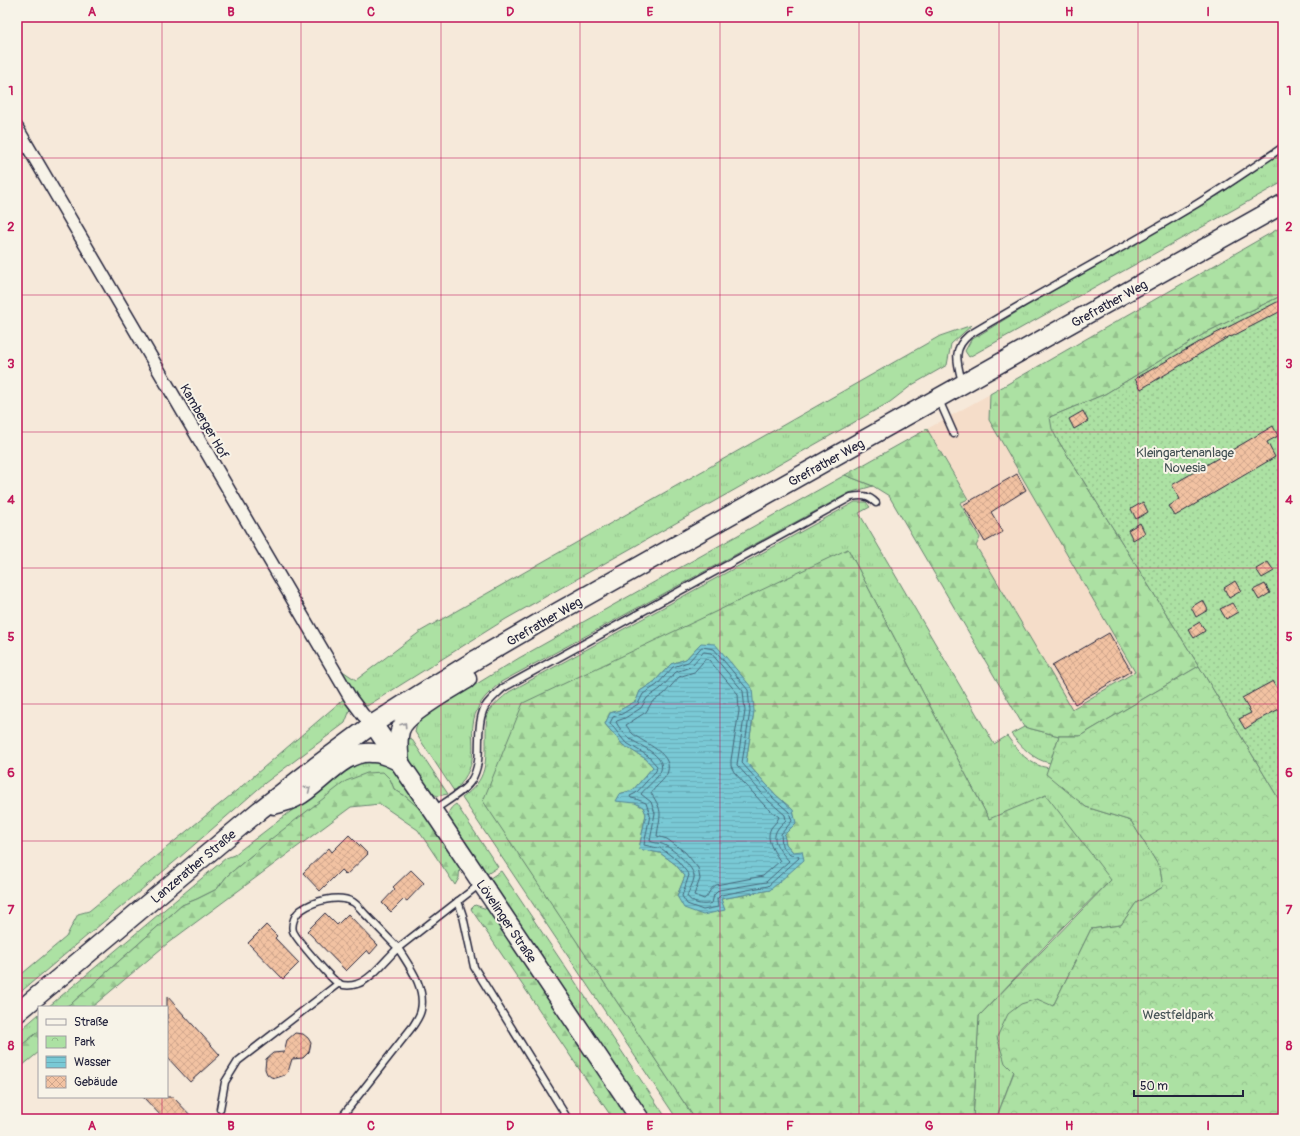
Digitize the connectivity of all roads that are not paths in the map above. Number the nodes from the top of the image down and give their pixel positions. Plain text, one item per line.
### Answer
1 (17, 128) edge
2 (1283, 147) edge
3 (1283, 204) edge
4 (963, 385) junction
5 (938, 399) junction
6 (954, 434) dead end
7 (876, 503) dead end
8 (549, 618) junction
9 (373, 724) junction
10 (400, 762) junction
11 (260, 810) junction
12 (433, 811) junction
13 (482, 883) junction
14 (458, 901) junction
15 (398, 948) junction
16 (339, 984) junction
17 (17, 1013) edge
18 (220, 1109) dead end
19 (340, 1119) edge
20 (568, 1119) edge
21 (640, 1119) edge

1 - 9 street, Kamberger Hof
2 - 4 lane
3 - 4 main road, Grefrather Weg
4 - 5 main road, Grefrather Weg
5 - 6 lane
5 - 8 main road, Grefrather Weg
7 - 12 lane
8 - 9 main road, Grefrather Weg
10 -> 8 main road
9 - 10 main road, Lövelinger Straße
9 - 11 main road, Lanzerather Straße
11 -> 10 main road
10 - 12 main road, Lövelinger Straße
11 - 17 main road, Lanzerather Straße
12 - 13 main road, Lövelinger Straße
13 - 14 lane
13 - 21 main road, Lövelinger Straße
14 - 15 lane
14 - 20 lane
15 - 16 lane
15 - 16 lane
15 - 19 lane
16 - 18 lane

